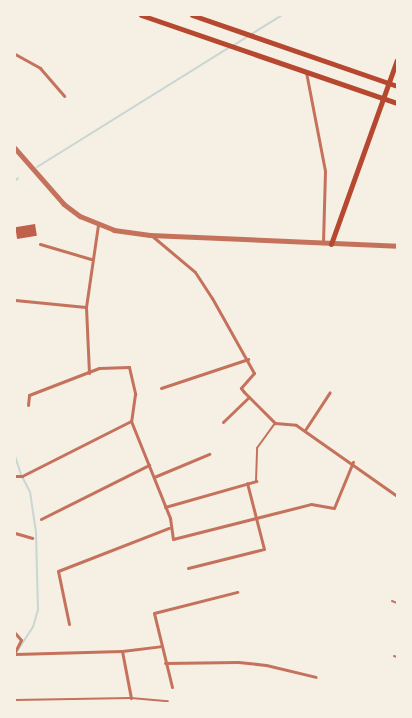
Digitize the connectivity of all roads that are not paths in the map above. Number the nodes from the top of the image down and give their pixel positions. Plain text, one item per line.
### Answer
1 (141, 15) edge
2 (192, 15) edge
3 (15, 54) edge
4 (397, 60) edge
5 (306, 72) junction
6 (389, 82) junction
7 (397, 86) edge
8 (64, 96) dead end
9 (383, 99) junction
10 (397, 104) edge
11 (15, 148) edge
12 (98, 225) junction
13 (150, 235) junction
14 (323, 243) junction
15 (40, 244) dead end
16 (331, 244) junction
17 (397, 246) edge
18 (91, 258) junction
19 (15, 300) edge
20 (86, 307) junction
21 (248, 359) junction
22 (89, 372) junction
23 (161, 388) dead end
24 (330, 392) dead end
25 (249, 397) junction
26 (28, 404) dead end
27 (131, 422) junction
28 (222, 422) dead end
29 (275, 423) junction
30 (305, 430) junction
31 (209, 454) dead end
32 (353, 462) junction
33 (150, 465) junction
34 (15, 476) edge
35 (154, 477) junction
36 (256, 481) joint
37 (247, 483) junction
38 (397, 496) edge
39 (165, 508) junction
40 (258, 518) junction
41 (41, 520) dead end
42 (169, 528) junction
43 (15, 533) edge
44 (32, 538) dead end
45 (188, 568) dead end
46 (236, 592) dead end
47 (392, 600) dead end
48 (397, 603) edge
49 (69, 624) dead end
50 (15, 633) edge
51 (160, 646) junction
52 (122, 651) junction
53 (15, 653) edge
54 (394, 656) dead end
55 (397, 658) edge
56 (165, 663) junction
57 (316, 676) dead end
58 (172, 686) dead end
59 (132, 698) junction
60 (15, 700) edge
61 (168, 701) dead end

1 - 5 main road
2 - 6 main road
3 - 8 street
4 - 6 main road
5 - 9 main road
5 - 14 street
6 - 7 main road
6 - 9 main road
9 - 10 main road
9 - 16 main road
11 - 12 street
12 - 13 street
12 - 18 street
13 - 14 street
13 - 21 street
14 - 16 street
15 - 18 street
16 - 17 street
18 - 20 street
19 - 20 street
20 - 22 street
21 - 23 street
21 - 25 street
22 - 26 street
22 - 27 street
24 - 30 street
25 - 28 street
25 - 29 street
27 - 33 street
27 - 34 street
29 - 30 street
29 - 36 lane
30 - 32 street
31 - 35 street
32 - 38 street
32 - 40 street
33 - 35 street
33 - 41 street
35 - 39 street
36 - 37 street
37 - 39 street
37 - 40 street
39 - 42 street
40 - 42 street
40 - 45 street
42 - 49 street
43 - 44 street
46 - 51 street
47 - 48 lane
50 - 53 street
51 - 52 street
51 - 56 street
52 - 53 street
52 - 59 street
54 - 55 lane
56 - 57 street
56 - 58 street
59 - 60 lane
59 - 61 lane

